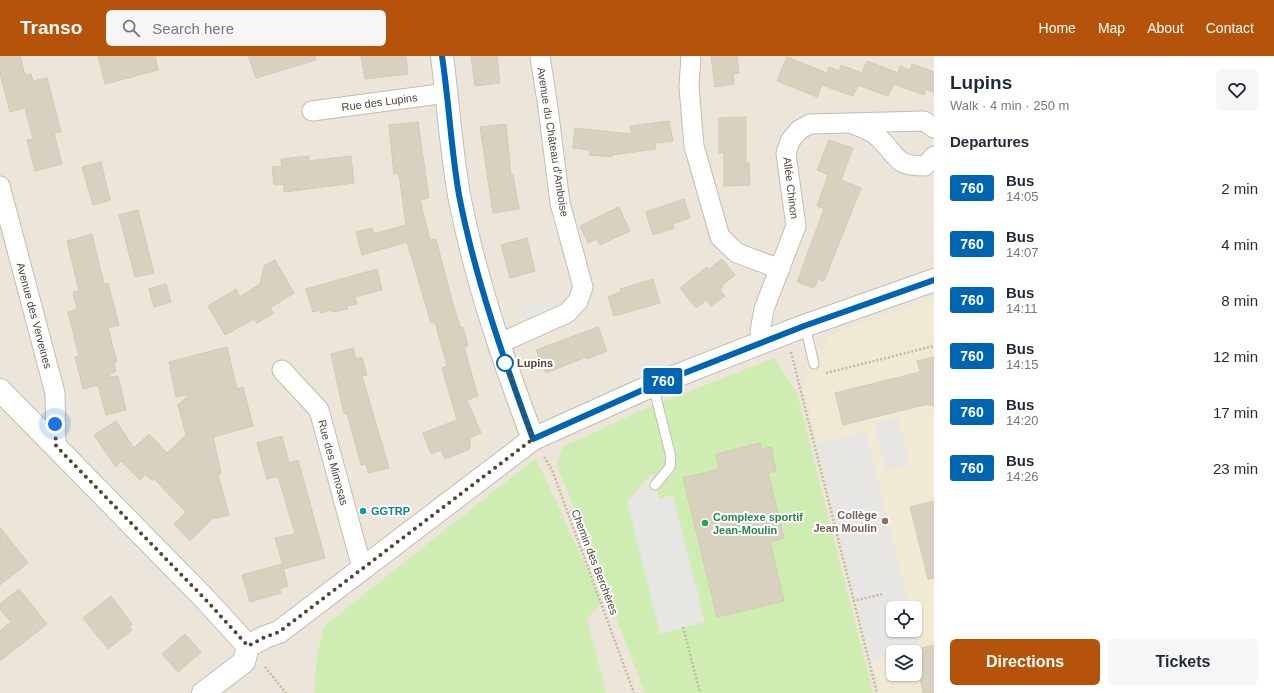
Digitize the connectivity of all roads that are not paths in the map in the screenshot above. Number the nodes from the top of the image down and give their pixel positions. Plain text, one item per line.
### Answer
1 (442, 56) edge
2 (540, 56) edge
3 (690, 56) edge
4 (447, 93) junction
5 (312, 111) dead end
6 (850, 123) junction
7 (934, 128) edge
8 (934, 156) edge
9 (0, 186) edge
10 (780, 269) junction
11 (934, 280) edge
12 (804, 326) junction
13 (762, 343) junction
14 (498, 344) junction
15 (814, 364) dead end
16 (282, 370) dead end
17 (654, 385) junction
18 (0, 390) edge
19 (533, 439) junction
20 (56, 446) junction
21 (655, 484) dead end
22 (362, 568) junction
23 (248, 646) junction
24 (203, 693) edge

1 - 4 street
2 - 14 street, Avenue du Château d'Amboise
3 - 10 street
4 - 5 street, Rue des Lupins
4 - 14 street
6 - 7 street, Allée Chinon
6 - 8 street, Allée Chinon
6 - 10 street, Allée Chinon
9 - 20 street, Avenue des Verveines
10 - 13 street, Allée Chinon
11 - 12 street
12 - 13 street
12 - 15 lane
13 - 17 street
14 - 19 street
16 - 22 street, Rue des Mimosas
17 - 19 street
17 - 21 lane
18 - 20 street
19 - 22 street
20 - 23 street
22 - 23 street
23 - 24 street

